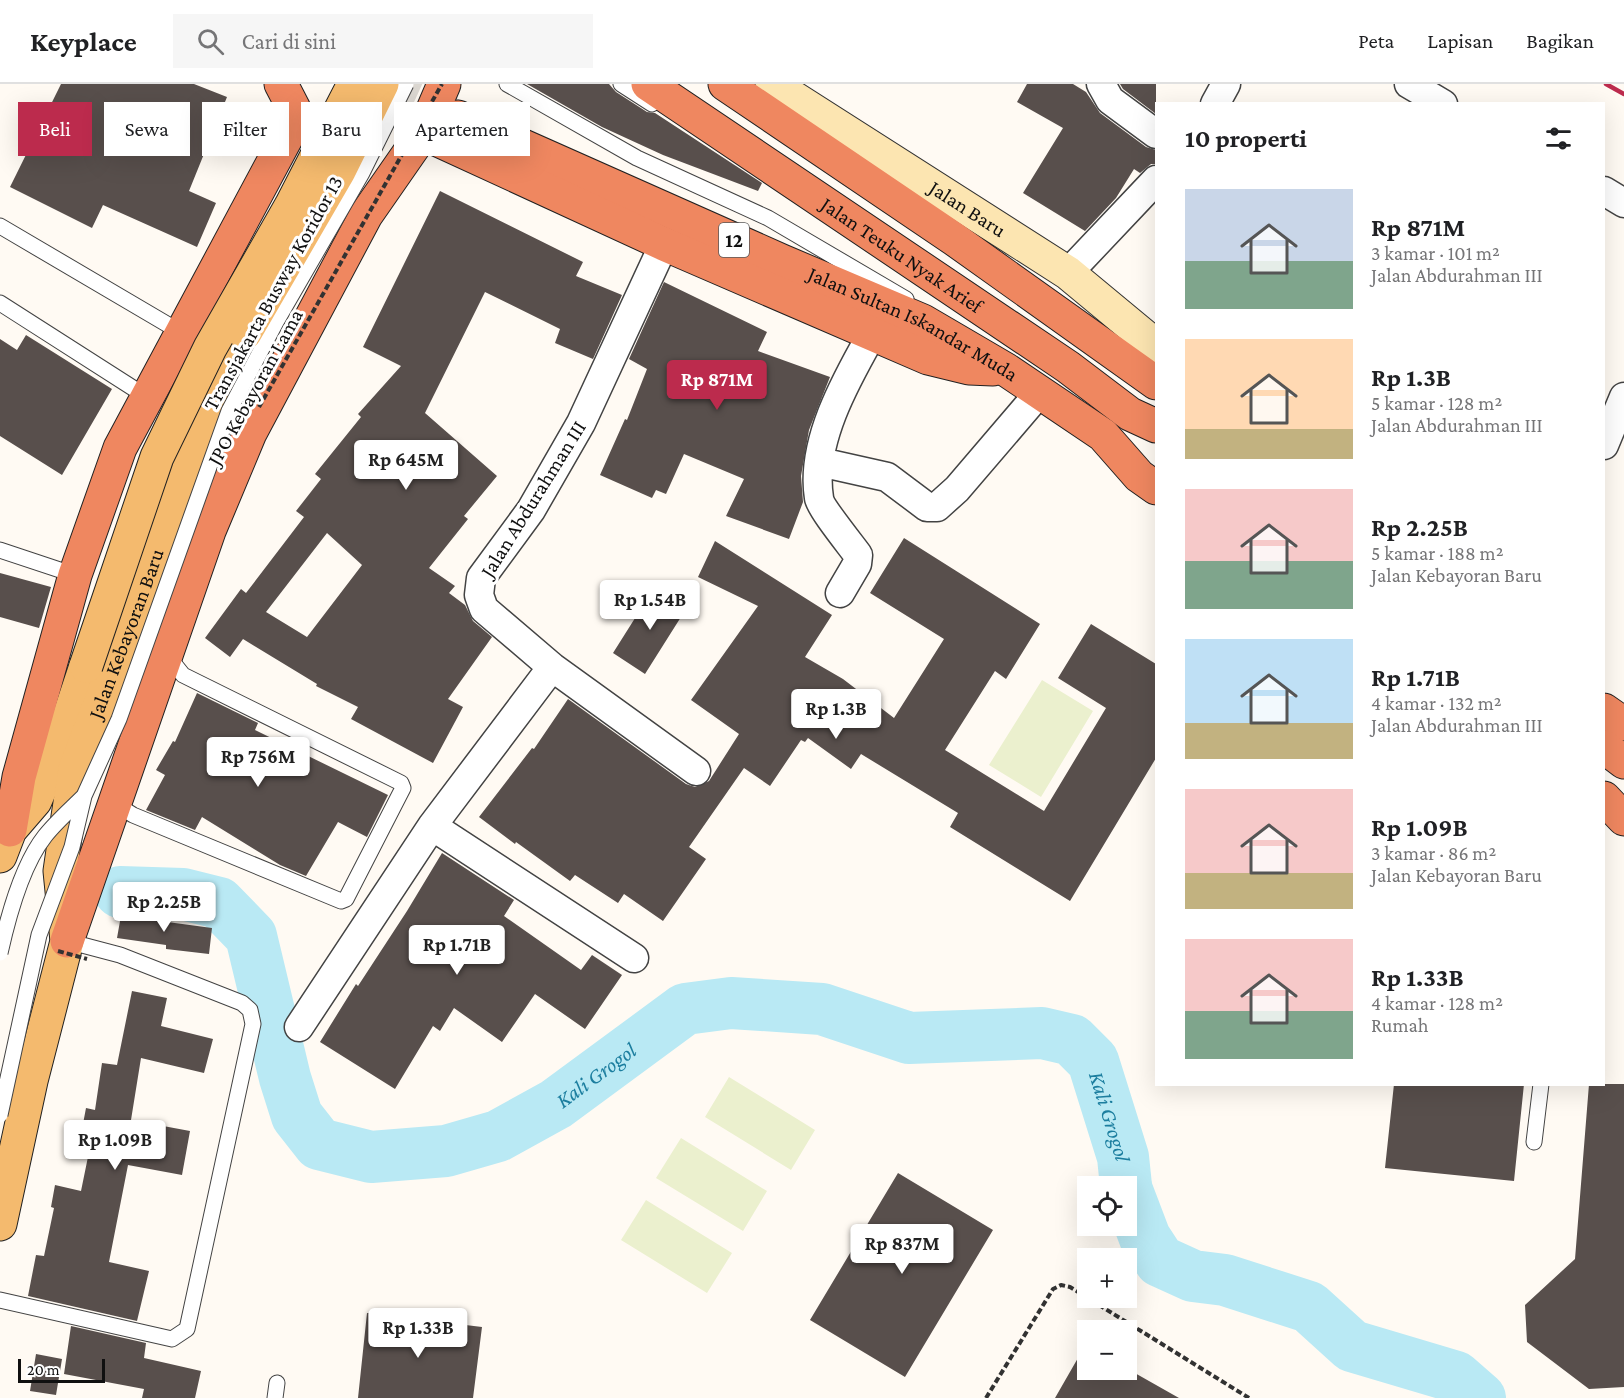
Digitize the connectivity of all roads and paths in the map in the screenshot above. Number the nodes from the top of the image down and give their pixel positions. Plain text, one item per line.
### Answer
1 (281, 84) edge
2 (354, 84) edge
3 (382, 84) edge
4 (406, 84) edge
5 (443, 84) edge
6 (507, 84) edge
7 (621, 84) edge
8 (648, 84) edge
9 (725, 84) edge
10 (772, 84) edge
11 (1101, 84) edge
12 (1226, 84) edge
13 (1409, 84) edge
14 (436, 102) edge
15 (1216, 102) edge
16 (1440, 102) edge
17 (1155, 133) edge
18 (530, 148) edge
19 (407, 156) edge
20 (473, 156) edge
21 (273, 163) junction
22 (1155, 181) edge
23 (1605, 192) edge
24 (1624, 203) edge
25 (366, 215) junction
26 (0, 226) edge
27 (664, 244) junction
28 (1068, 273) junction
29 (0, 303) edge
30 (182, 333) junction
31 (872, 334) junction
32 (1155, 345) edge
33 (1005, 369) junction
34 (1155, 382) edge
35 (1040, 392) junction
36 (147, 397) junction
37 (1624, 397) edge
38 (258, 408) dead end
39 (1143, 420) edge
40 (1155, 434) edge
41 (1102, 435) junction
42 (1605, 443) edge
43 (820, 462) junction
44 (1155, 463) edge
45 (1155, 487) edge
46 (0, 550) edge
47 (75, 575) junction
48 (840, 593) dead end
49 (167, 655) junction
50 (552, 667) junction
51 (97, 676) junction
52 (1605, 711) edge
53 (1624, 724) edge
54 (1605, 748) edge
55 (1624, 762) edge
56 (696, 771) dead end
57 (1605, 799) edge
58 (99, 800) junction
59 (1624, 819) edge
60 (432, 826) junction
61 (3, 846) edge
62 (67, 941) junction
63 (0, 953) edge
64 (634, 958) dead end
65 (299, 1027) dead end
66 (1541, 1086) edge
67 (0, 1115) edge
68 (1534, 1142) dead end
69 (0, 1224) edge
70 (0, 1300) edge
71 (986, 1398) edge
72 (1249, 1398) edge

1 - 21 highway
2 - 51 main road, Jalan Kebayoran Baru, bridge
3 - 51 main road, Jalan Kebayoran Baru, bridge
4 - 58 lane, Transjakarta Busway Koridor 13, bridge
5 - 14 highway
5 - 38 path, JPO Kebayoran Lama, bridge
6 - 33 lane, Jalan Sultan Iskandar Muda
7 - 39 lane
8 - 39 highway, Jalan Teuku Nyak Arief
9 - 34 highway
10 - 28 main road, Jalan Baru
11 - 17 street
12 - 15 street
13 - 16 street
18 - 33 highway, Jalan Sultan Iskandar Muda / 12
19 - 25 highway
20 - 27 highway
21 - 25 highway
21 - 30 highway
22 - 28 street
23 - 24 street
25 - 49 highway
26 - 30 lane
27 - 31 highway
27 - 50 street, Jalan Abdurahman III
28 - 32 main road, Jalan Baru
29 - 36 lane
30 - 36 highway
31 - 33 highway
31 - 43 street
33 - 35 highway, 12
35 - 41 highway, 12
35 - 43 street
36 - 47 highway
37 - 42 street
39 - 40 highway
41 - 44 highway, 12
41 - 45 highway, 12
43 - 48 street
46 - 47 lane
47 - 61 highway
49 - 58 highway
49 - 58 lane
50 - 56 street, Jalan Abdurahman III
50 - 60 street
51 - 61 main road, Jalan Kebayoran Baru
51 - 62 main road, Jalan Kebayoran Baru
52 - 53 highway
54 - 55 highway
57 - 59 highway
58 - 62 highway
58 - 63 lane, Transjakarta Busway Koridor 13, bridge
58 - 67 lane, Transjakarta Busway Koridor 13, bridge
60 - 64 street
60 - 65 street
62 - 69 main road, Jalan Kebayoran Baru
62 - 70 lane
66 - 68 lane
71 - 72 path

